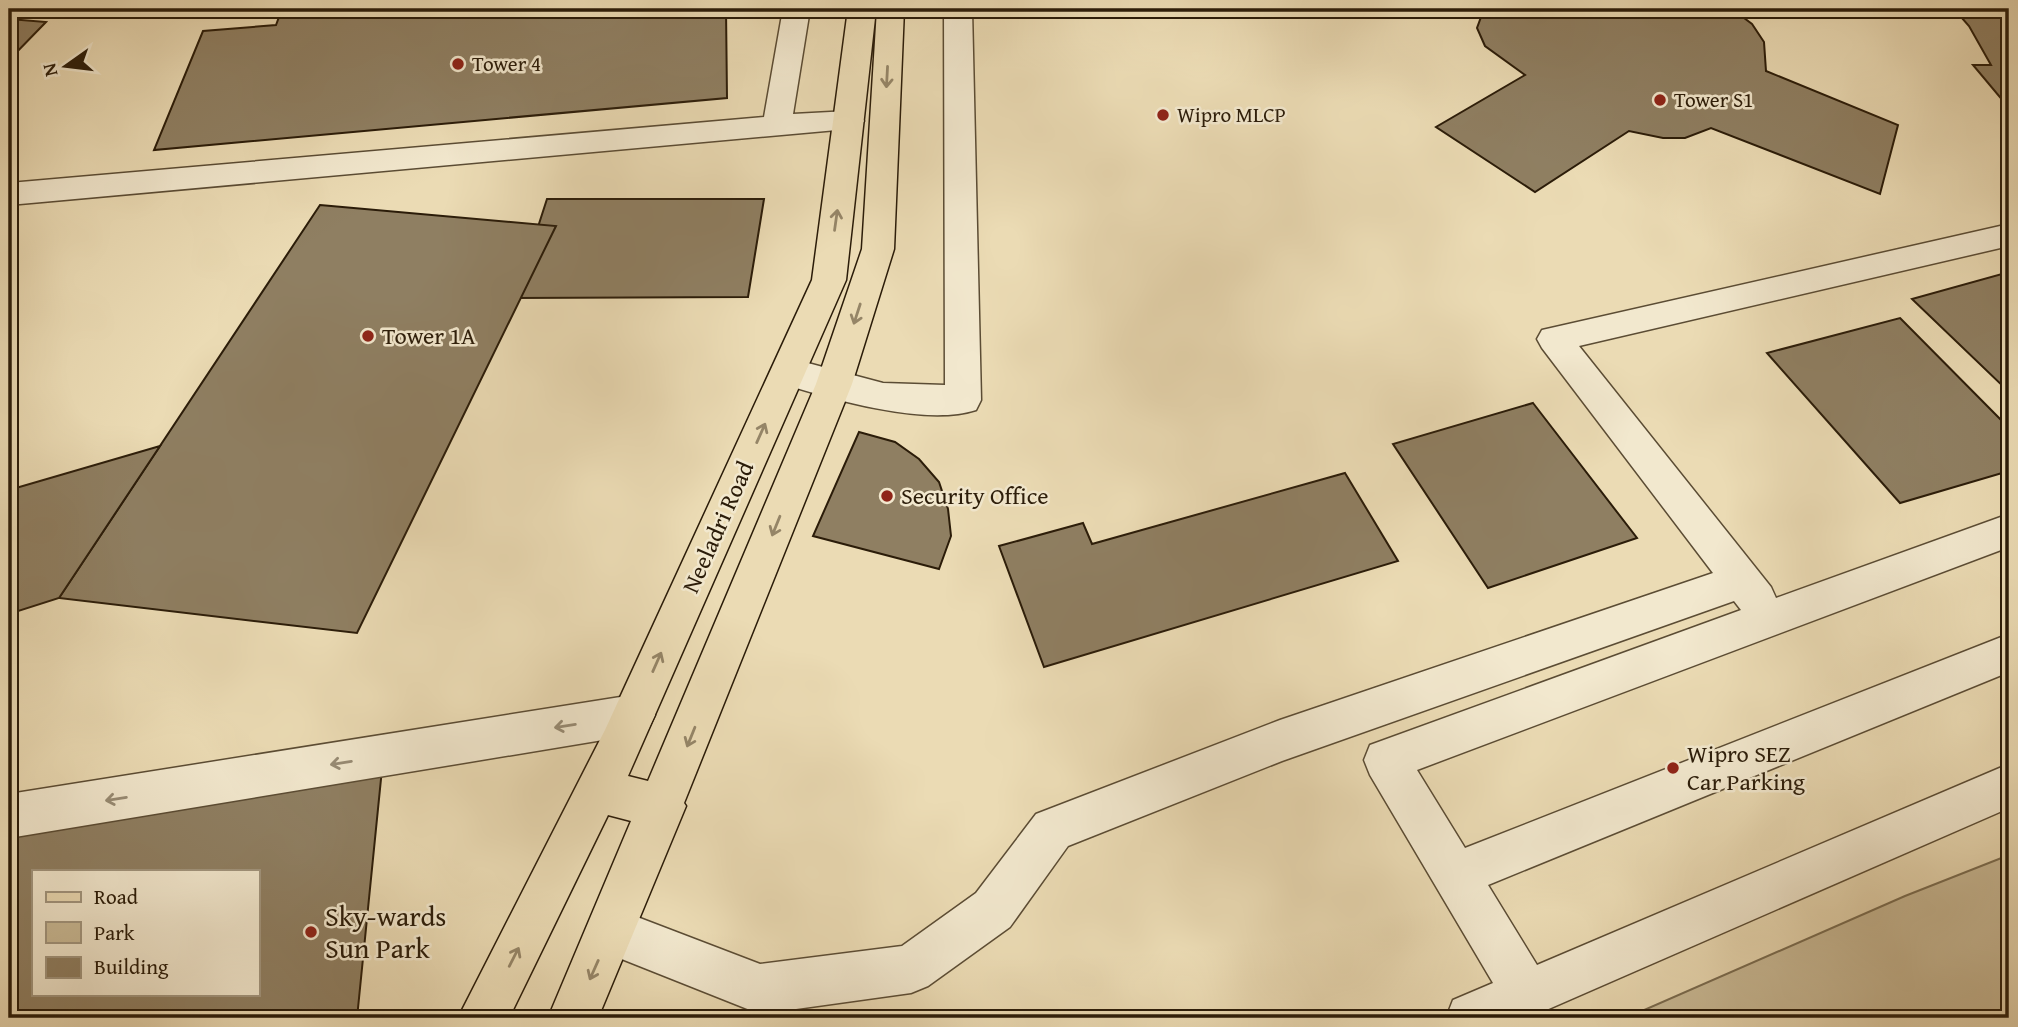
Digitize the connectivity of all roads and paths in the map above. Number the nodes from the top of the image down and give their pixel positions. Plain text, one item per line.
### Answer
1 (796, 9) edge
2 (862, 9) edge
3 (891, 9) edge
4 (958, 9) edge
5 (849, 121) junction
6 (777, 125) junction
7 (9, 194) edge
8 (2009, 235) edge
9 (789, 372) junction
10 (834, 384) junction
11 (2009, 530) edge
12 (1742, 581) junction
13 (1772, 618) junction
14 (2009, 653) edge
15 (632, 715) junction
16 (2009, 786) edge
17 (598, 791) junction
18 (663, 806) junction
19 (9, 816) edge
20 (1455, 875) junction
21 (611, 931) junction
22 (1527, 994) junction
23 (483, 1018) edge
24 (573, 1018) edge
25 (1471, 1018) edge

1 - 6 street
2 - 5 main road, Neeladri Road
3 -> 10 main road
4 - 10 street
5 - 6 street
9 -> 5 main road, Neeladri Road
6 - 7 street
8 - 12 street
9 - 10 street
15 -> 9 main road, Neeladri Road
10 -> 18 main road
11 - 13 street
12 - 13 street
12 - 21 street
13 - 20 street
14 - 20 street
15 - 17 main road, Neeladri Road
15 -> 19 street
16 - 22 street
17 - 18 main road
23 -> 17 main road, Neeladri Road
18 - 21 main road
20 - 22 street
21 -> 24 main road
22 - 25 street

